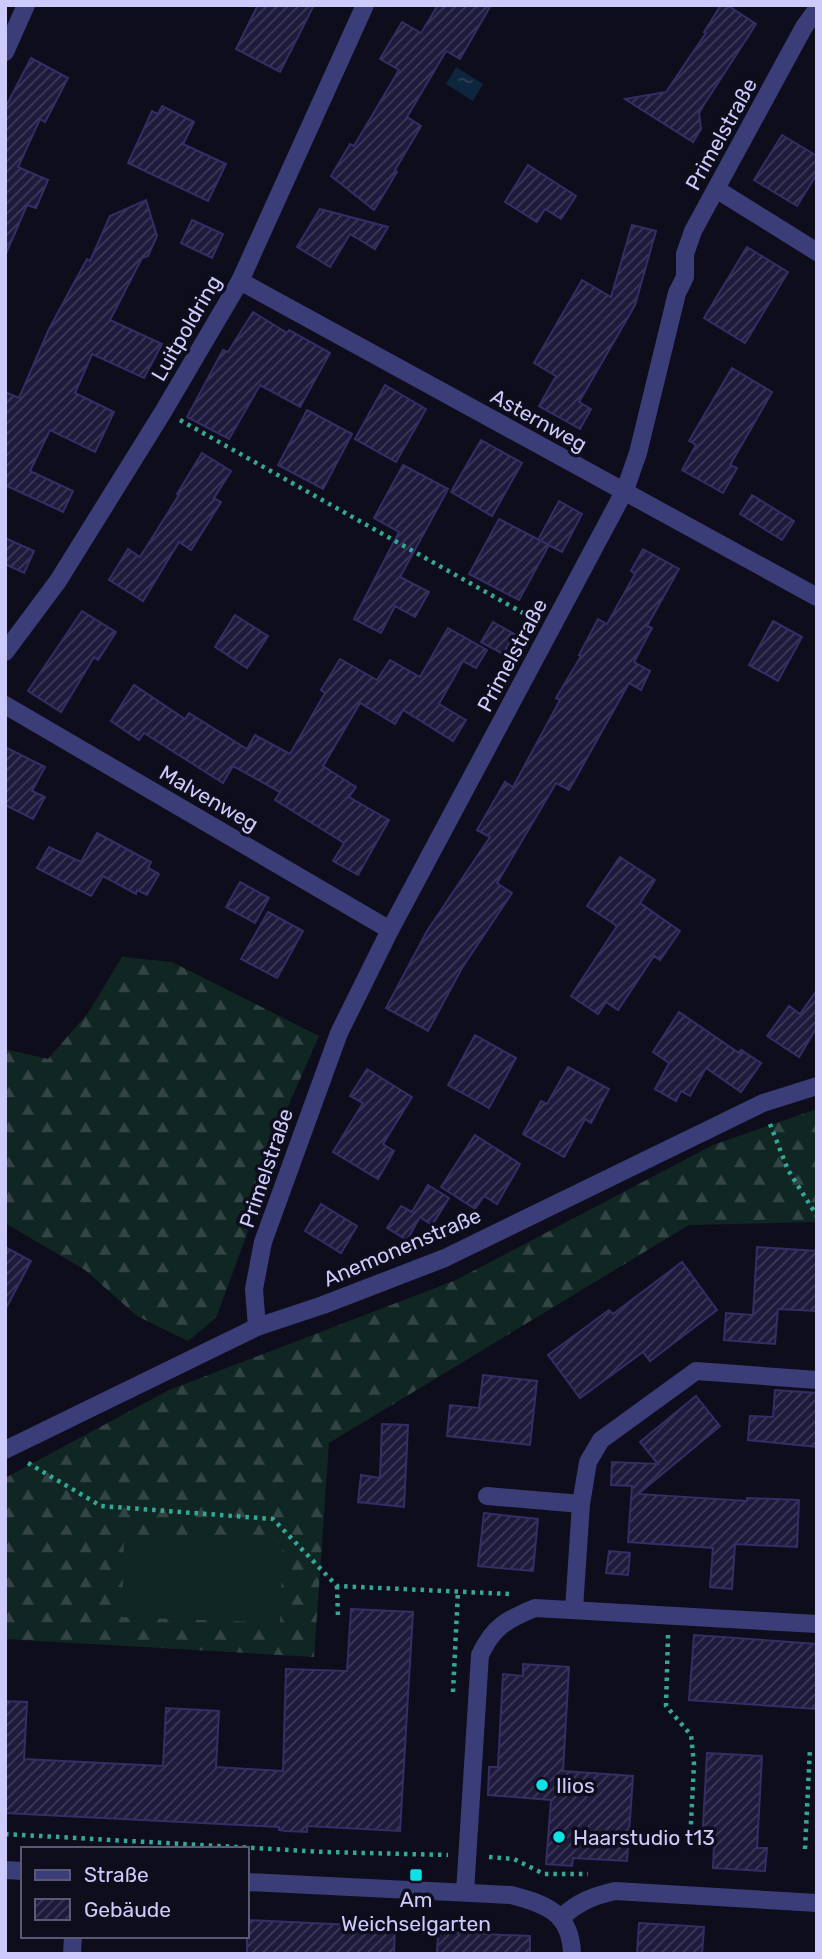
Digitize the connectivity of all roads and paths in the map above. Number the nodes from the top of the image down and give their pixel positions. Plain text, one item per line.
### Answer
1 (26, 5) edge
2 (365, 5) edge
3 (817, 9) edge
4 (5, 52) edge
5 (716, 189) junction
6 (817, 252) edge
7 (240, 281) junction
8 (184, 422) dead end
9 (625, 490) junction
10 (817, 597) edge
11 (538, 621) dead end
12 (5, 652) edge
13 (5, 705) edge
14 (390, 930) junction
15 (817, 1086) edge
16 (763, 1103) junction
17 (817, 1216) edge
18 (257, 1326) junction
19 (817, 1380) edge
20 (6, 1449) edge
21 (487, 1496) dead end
22 (581, 1503) junction
23 (337, 1586) junction
24 (458, 1591) junction
25 (522, 1595) dead end
26 (575, 1609) junction
27 (669, 1616) junction
28 (338, 1617) dead end
29 (817, 1624) edge
30 (453, 1703) dead end
31 (810, 1748) dead end
32 (5, 1834) edge
33 (690, 1842) dead end
34 (236, 1847) edge
35 (248, 1848) edge
36 (805, 1849) dead end
37 (325, 1852) dead end
38 (248, 1882) edge
39 (465, 1892) junction
40 (817, 1903) edge
41 (562, 1917) junction
42 (572, 1954) edge

1 - 4 street
2 - 7 street, Luitpoldring
3 - 5 street, Primelstraße
5 - 6 street
5 - 9 street, Primelstraße
7 - 9 street, Asternweg
7 - 12 street, Luitpoldring
8 - 11 path
9 - 10 street, Asternweg
9 - 14 street, Primelstraße
13 - 14 street, Malvenweg
14 - 18 street, Primelstraße
15 - 16 street, Anemonenstraße
16 - 17 path
16 - 18 street, Anemonenstraße
18 - 20 street, Anemonenstraße
19 - 22 street
20 - 23 path
21 - 22 street
22 - 26 street
23 - 24 path
23 - 28 path
24 - 25 path
24 - 30 path
26 - 27 street
26 - 39 street
27 - 29 street
27 - 33 path
31 - 36 path
32 - 34 path
35 - 37 path
38 - 39 street
39 - 41 street
40 - 41 street
41 - 42 street

